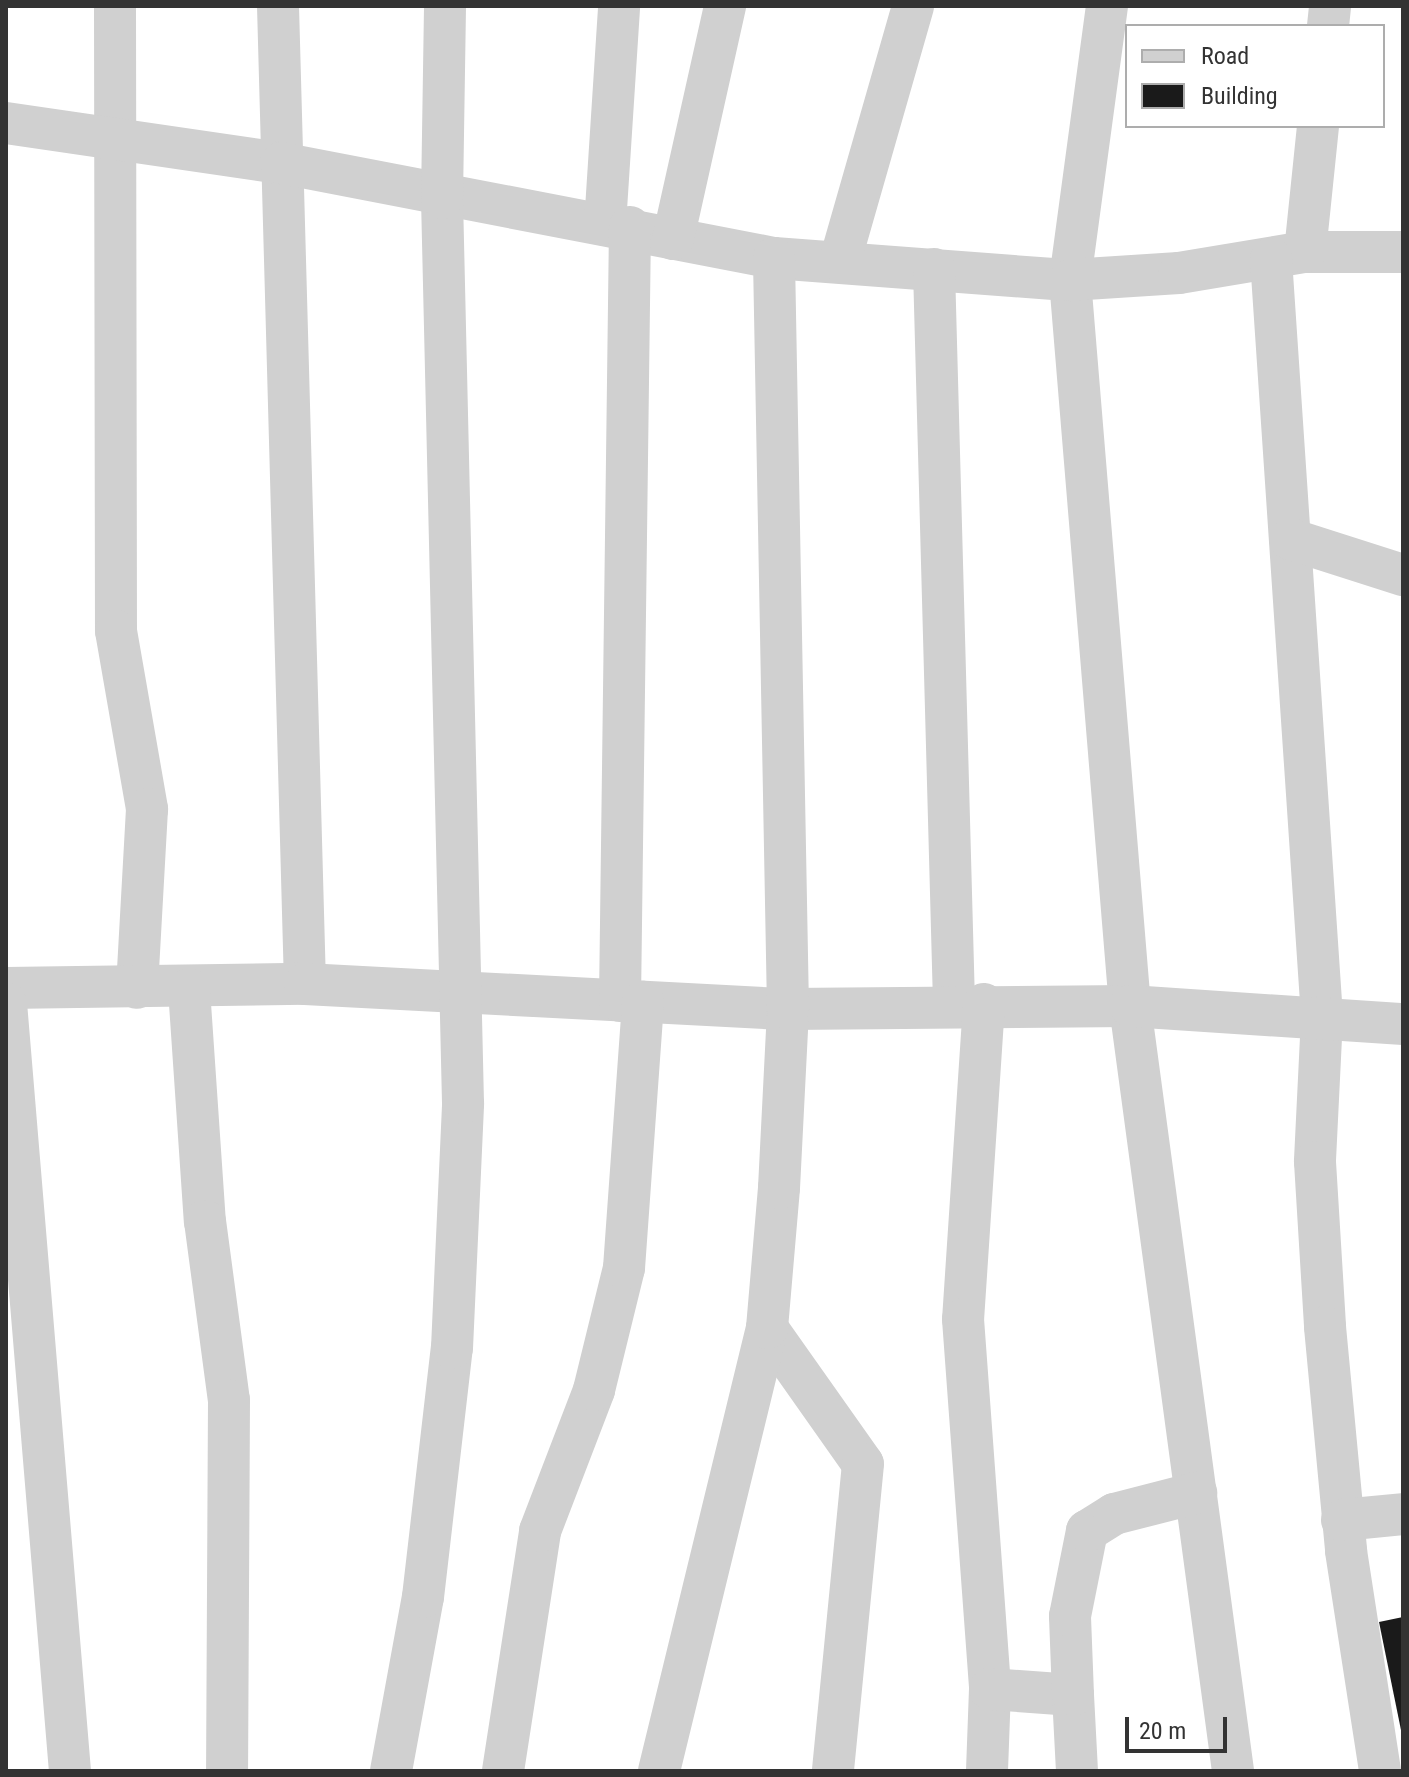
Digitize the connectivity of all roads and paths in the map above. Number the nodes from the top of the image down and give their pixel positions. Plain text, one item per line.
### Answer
1 (115, 6) edge
2 (278, 6) edge
3 (445, 6) edge
4 (619, 6) edge
5 (725, 6) edge
6 (913, 6) edge
7 (1107, 6) edge
8 (6, 123) edge
9 (1318, 128) edge
10 (114, 140) junction
11 (281, 163) junction
12 (442, 198) junction
13 (618, 226) junction
14 (673, 239) junction
15 (1403, 252) edge
16 (1288, 256) junction
17 (774, 258) junction
18 (840, 261) junction
19 (934, 269) junction
20 (1070, 280) junction
21 (1290, 539) junction
22 (1403, 575) edge
23 (305, 984) junction
24 (6, 988) edge
25 (137, 988) junction
26 (189, 989) junction
27 (461, 993) junction
28 (632, 1001) junction
29 (6, 1003) edge
30 (969, 1005) junction
31 (1130, 1006) junction
32 (788, 1009) junction
33 (1322, 1017) junction
34 (1403, 1024) edge
35 (767, 1328) junction
36 (1196, 1493) junction
37 (1403, 1514) edge
38 (1342, 1520) junction
39 (990, 1689) junction
40 (1073, 1695) junction
41 (70, 1771) edge
42 (227, 1771) edge
43 (391, 1771) edge
44 (503, 1771) edge
45 (659, 1771) edge
46 (833, 1771) edge
47 (987, 1771) edge
48 (1077, 1771) edge
49 (1233, 1771) edge
50 (1380, 1771) edge

1 - 10 street
2 - 11 street
3 - 12 street
4 - 13 street
5 - 14 street
6 - 18 street
7 - 20 street
8 - 10 street
9 - 16 street
10 - 11 street
10 - 25 street
11 - 12 street
11 - 23 street
12 - 13 street
12 - 27 street
13 - 14 street
13 - 28 street
14 - 17 street
15 - 16 street
16 - 20 street
16 - 21 street
17 - 18 street
17 - 32 street
18 - 19 street
19 - 20 street
19 - 30 street
20 - 31 street
21 - 22 street
21 - 33 street
23 - 26 street
23 - 27 street
24 - 25 street
25 - 26 street
26 - 42 street
27 - 28 street
27 - 43 street
28 - 32 street
28 - 44 street
29 - 41 street
30 - 31 street
30 - 32 street
30 - 39 street
31 - 33 street
31 - 36 street
32 - 35 street
33 - 34 street
33 - 38 street
35 - 45 street
35 - 46 street
36 - 40 street
36 - 49 street
37 - 38 street
38 - 50 street
39 - 40 street
39 - 47 street
40 - 48 street

